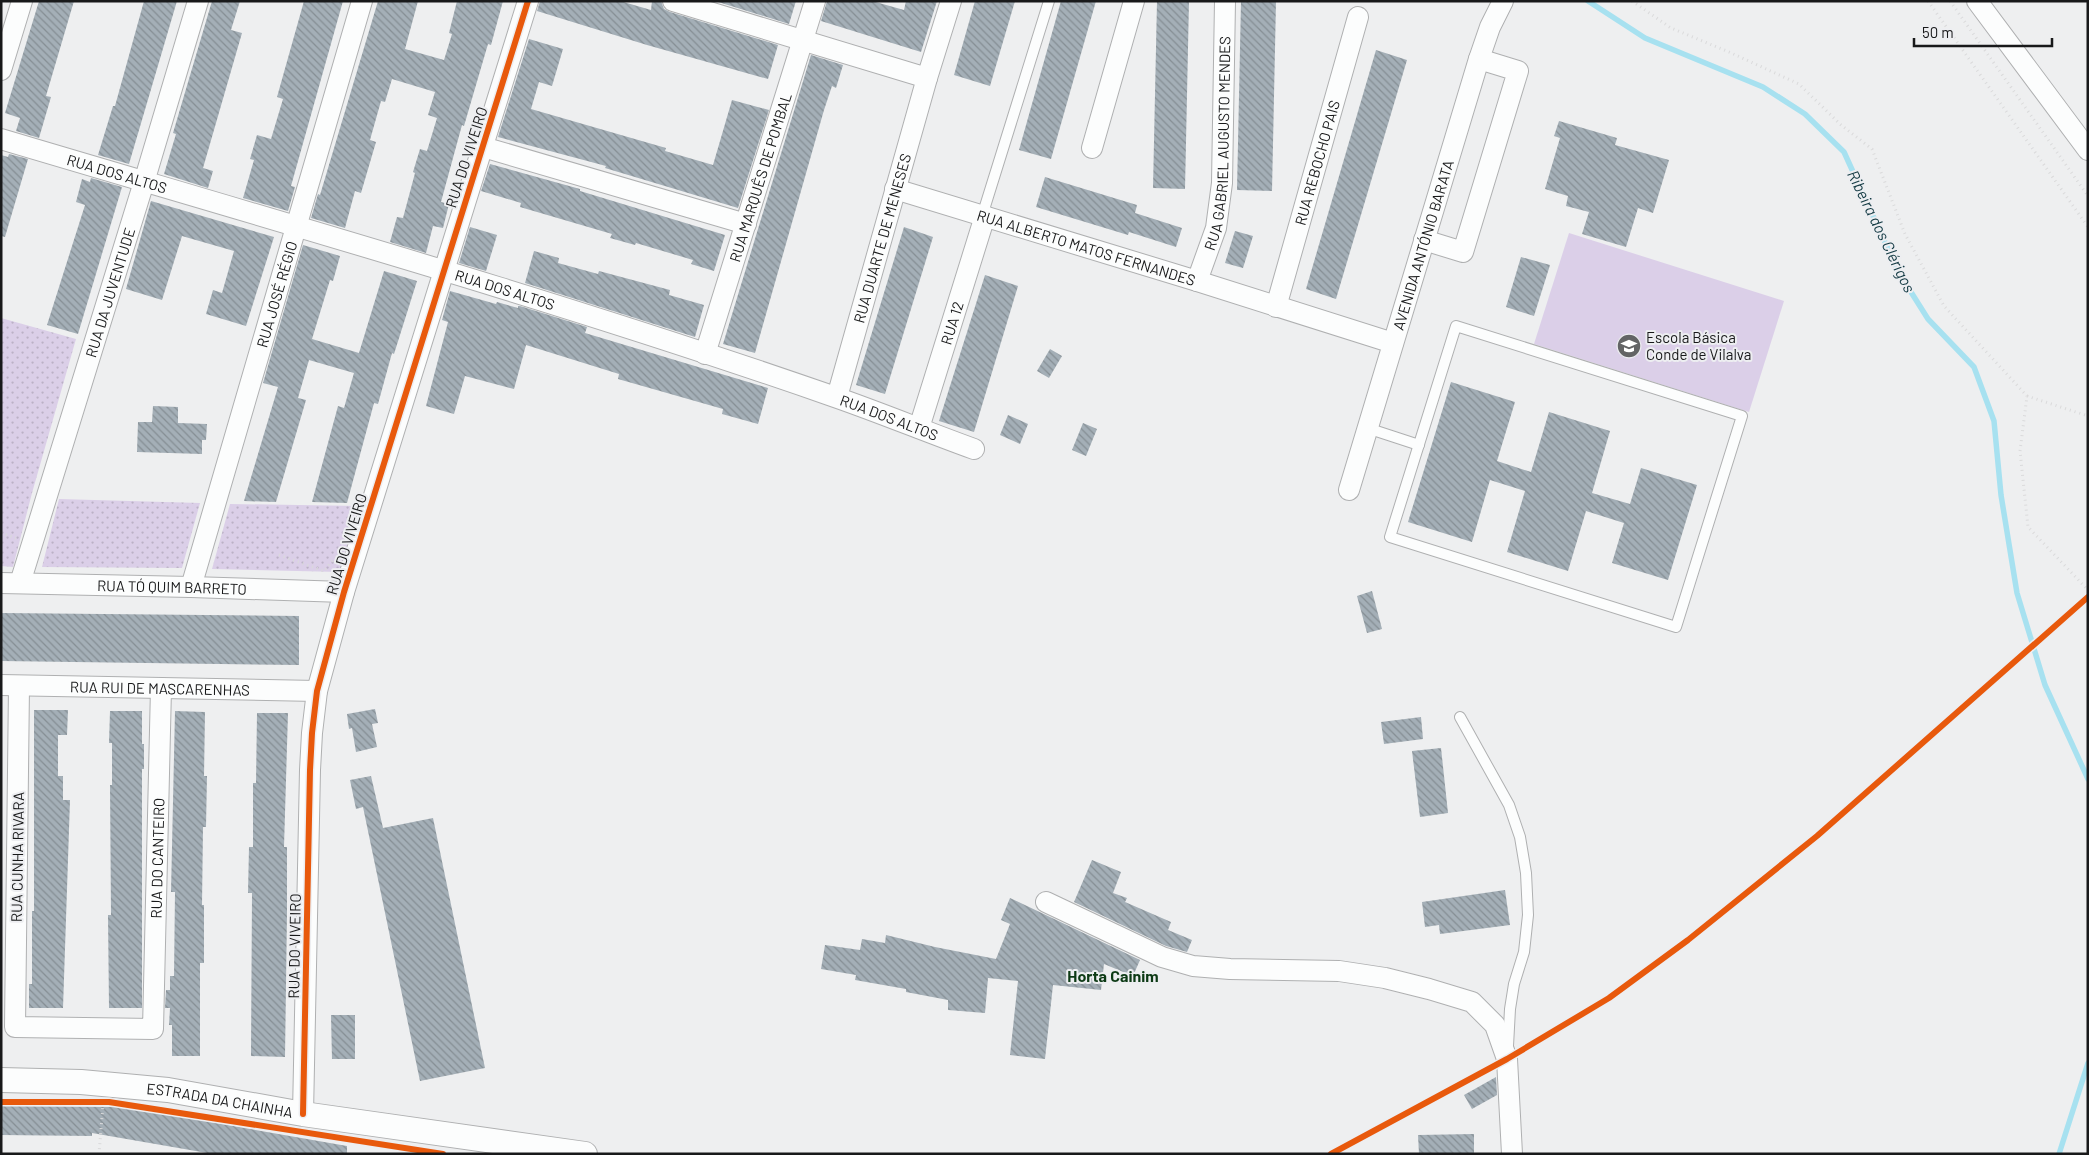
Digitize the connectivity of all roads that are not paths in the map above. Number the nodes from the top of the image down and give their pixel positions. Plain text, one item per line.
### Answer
1 (22, 1) edge
2 (198, 1) edge
3 (362, 1) edge
4 (528, 1) edge
5 (673, 1) edge
6 (815, 1) edge
7 (951, 1) edge
8 (1049, 1) edge
9 (1134, 1) edge
10 (1224, 1) edge
11 (1503, 1) edge
12 (1978, 1) edge
13 (1358, 17) dead end
14 (803, 40) junction
15 (1479, 59) junction
16 (1, 70) edge
17 (927, 78) junction
18 (1, 139) edge
19 (483, 147) junction
20 (1092, 148) dead end
21 (2088, 150) edge
22 (144, 182) junction
23 (895, 190) junction
24 (983, 216) junction
25 (746, 224) junction
26 (296, 227) junction
27 (1424, 240) junction
28 (443, 272) junction
29 (1197, 281) junction
30 (1276, 307) junction
31 (1393, 343) junction
32 (705, 354) junction
33 (836, 397) junction
34 (919, 428) junction
35 (1367, 428) junction
36 (1419, 445) junction
37 (974, 449) dead end
38 (1349, 490) dead end
39 (11, 583) edge
40 (191, 587) junction
41 (344, 592) junction
42 (10, 686) edge
43 (161, 688) junction
44 (317, 691) junction
45 (1460, 717) dead end
46 (1046, 902) dead end
47 (153, 1029) joint
48 (1508, 1059) junction
49 (1, 1080) edge
50 (303, 1114) junction
51 (585, 1154) edge
52 (1512, 1154) edge

1 - 16 street
2 - 22 street, RUA DA JUVENTUDE
3 - 26 street, RUA JOSÉ RÉGIO
4 - 19 street, RUA DO VIVEIRO
5 - 14 street
6 - 14 street, RUA MARQUÊS DE POMBAL
7 - 17 street, RUA DUARTE DE MENESES
8 - 24 lane
9 - 20 street
10 - 29 street, RUA GABRIEL AUGUSTO MENDES
11 - 15 street, AVENIDA ANTÓNIO BARATA
12 - 21 street
13 - 30 street, RUA REBOCHO PAIS
14 - 17 street
14 - 25 street, RUA MARQUÊS DE POMBAL
15 - 27 street, AVENIDA ANTÓNIO BARATA
15 - 27 street
17 - 23 street, RUA DUARTE DE MENESES
18 - 22 street, RUA DOS ALTOS
19 - 25 street
19 - 28 street, RUA DO VIVEIRO
22 - 26 street, RUA DOS ALTOS
22 - 39 street, RUA DA JUVENTUDE
23 - 24 street, RUA ALBERTO MATOS FERNANDES
23 - 33 street, RUA DUARTE DE MENESES
24 - 29 street, RUA ALBERTO MATOS FERNANDES
24 - 34 street, RUA 12
25 - 32 street, RUA MARQUÊS DE POMBAL
26 - 28 street, RUA DOS ALTOS
26 - 40 street, RUA JOSÉ RÉGIO
27 - 31 street, AVENIDA ANTÓNIO BARATA
28 - 32 street, RUA DOS ALTOS
28 - 41 street, RUA DO VIVEIRO
29 - 30 street, RUA ALBERTO MATOS FERNANDES
30 - 31 street, RUA ALBERTO MATOS FERNANDES
31 - 35 street, AVENIDA ANTÓNIO BARATA
32 - 33 street, RUA DOS ALTOS
33 - 34 street, RUA DOS ALTOS
34 - 37 street, RUA DOS ALTOS
35 - 36 lane
35 - 38 street, AVENIDA ANTÓNIO BARATA
36 - 36 lane
39 - 40 street, RUA TÓ QUIM BARRETO
40 - 41 street, RUA TÓ QUIM BARRETO
41 - 44 street, RUA DO VIVEIRO
42 - 43 street, RUA RUI DE MASCARENHAS
42 - 47 street, RUA CUNHA RIVARA
43 - 44 street, RUA RUI DE MASCARENHAS
43 - 47 street, RUA DO CANTEIRO
44 - 50 street, RUA DO VIVEIRO
45 - 48 lane
46 - 48 street
48 - 52 street
49 - 50 street, ESTRADA DA CHAINHA
50 - 51 street, ESTRADA DA CHAINHA

